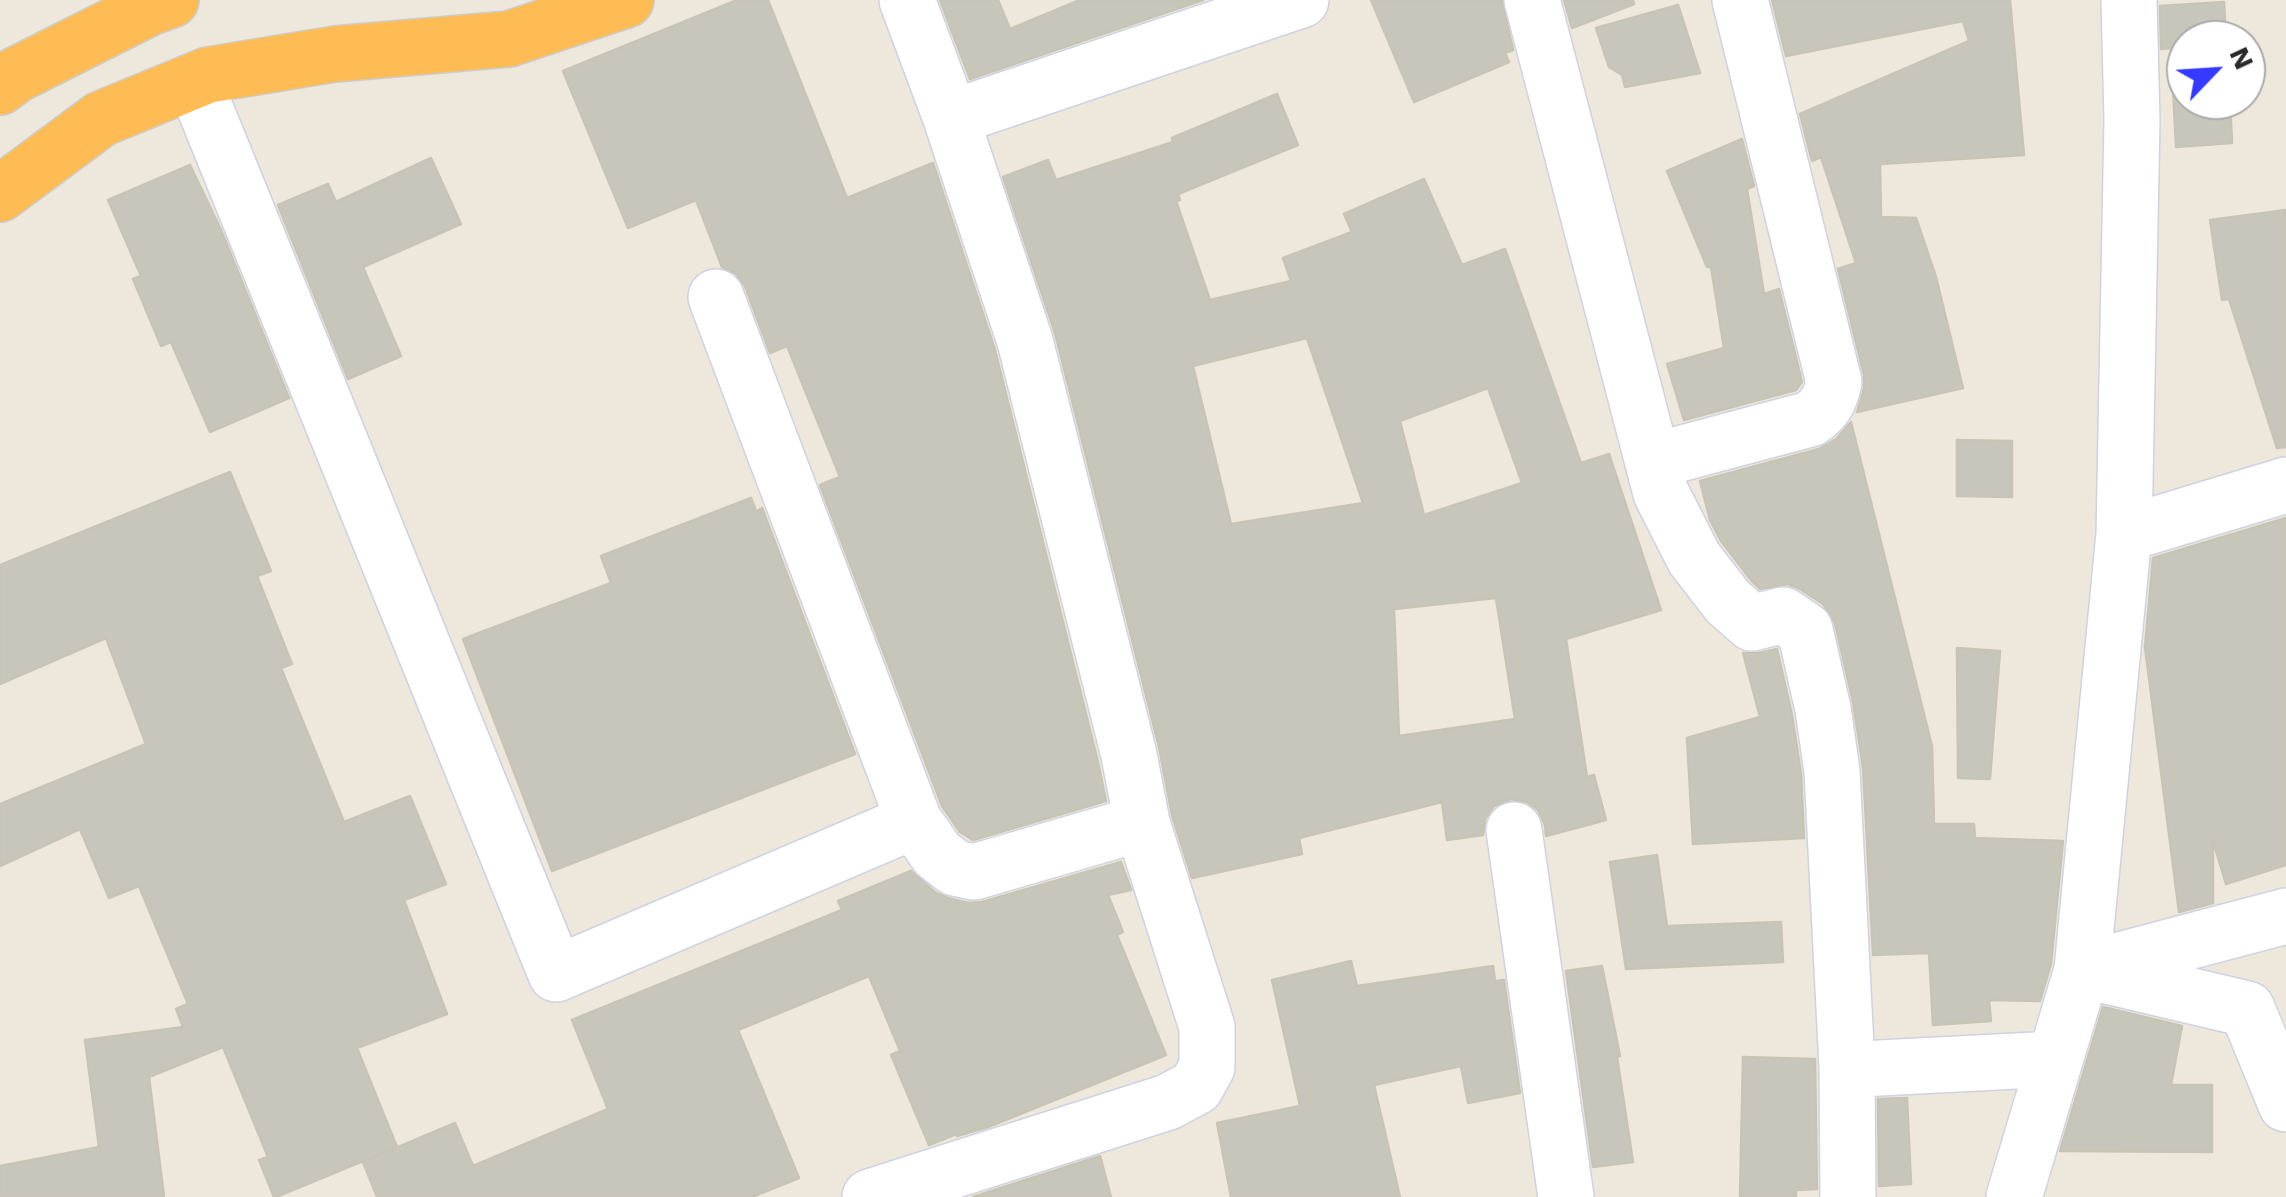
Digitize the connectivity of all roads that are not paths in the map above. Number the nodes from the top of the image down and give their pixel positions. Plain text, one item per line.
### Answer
1 (171, 0) edge
2 (626, 0) edge
3 (907, 0) edge
4 (1301, 0) edge
5 (1532, 0) edge
6 (1740, 0) edge
7 (2129, 0) edge
8 (194, 81) junction
9 (0, 87) edge
10 (951, 118) junction
11 (0, 194) edge
12 (716, 297) dead end
13 (1652, 461) junction
14 (2286, 485) edge
15 (2124, 534) junction
16 (914, 821) junction
17 (1142, 822) junction
18 (1514, 830) dead end
19 (2286, 916) edge
20 (2082, 970) junction
21 (2056, 1059) junction
22 (1847, 1067) junction
23 (2286, 1104) edge
24 (870, 1197) edge
25 (1566, 1197) edge
26 (1848, 1197) edge
27 (2014, 1197) edge

1 - 9 highway
2 - 8 highway
3 - 10 street
4 - 10 street
5 - 13 street
6 - 13 street
7 - 15 street
8 - 11 highway
8 - 16 street
10 - 17 street
12 - 16 street
13 - 22 street
14 - 15 street
15 - 20 street
16 - 17 street
17 - 24 street
18 - 25 street
19 - 20 street
20 - 21 street
20 - 23 street
21 - 22 street
21 - 27 street
22 - 26 street

